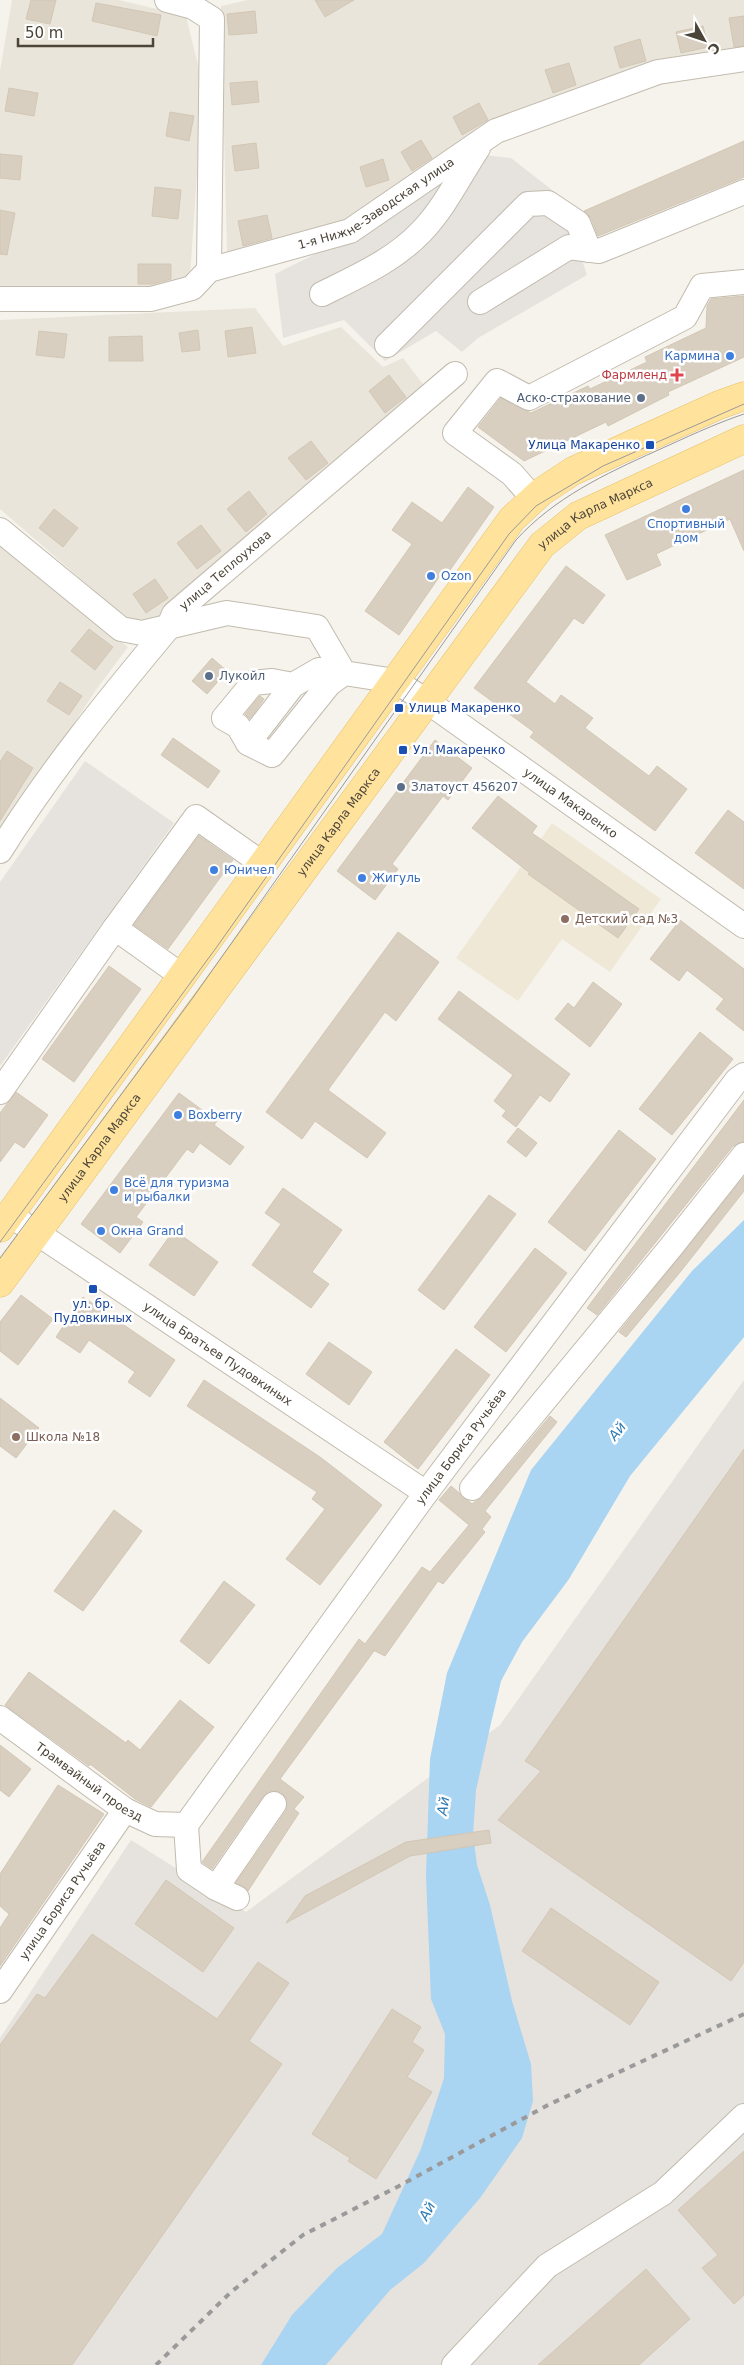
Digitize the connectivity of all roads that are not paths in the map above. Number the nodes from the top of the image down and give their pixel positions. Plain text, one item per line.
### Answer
1 (168, 0) edge
2 (744, 59) edge
3 (482, 140) junction
4 (744, 192) edge
5 (588, 250) junction
6 (209, 270) junction
7 (744, 282) edge
8 (322, 294) dead end
9 (0, 299) edge
10 (480, 302) dead end
11 (387, 345) dead end
12 (455, 374) dead end
13 (744, 396) edge
14 (744, 439) edge
15 (534, 499) junction
16 (0, 530) edge
17 (168, 628) junction
18 (344, 673) junction
19 (395, 682) junction
20 (293, 685) junction
21 (428, 702) junction
22 (248, 743) junction
23 (0, 850) edge
24 (263, 864) junction
25 (744, 926) edge
26 (116, 928) junction
27 (182, 976) junction
28 (742, 1075) edge
29 (0, 1092) edge
30 (744, 1155) edge
31 (5, 1221) edge
32 (37, 1232) junction
33 (0, 1283) edge
34 (472, 1488) dead end
35 (426, 1493) junction
36 (0, 1718) edge
37 (274, 1804) dead end
38 (125, 1810) junction
39 (186, 1824) junction
40 (216, 1888) junction
41 (237, 1898) dead end
42 (0, 1991) edge
43 (744, 2116) edge
44 (454, 2365) edge

1 - 6 street
2 - 3 street, 1-я Нижне-Заводская улица
3 - 6 street, 1-я Нижне-Заводская улица
3 - 8 street
4 - 5 street
5 - 10 street
5 - 11 street
6 - 9 street
7 - 15 street
12 - 17 street, улица Теплоухова
13 - 15 main road
14 - 21 main road, улица Карла Маркса
15 - 19 main road
16 - 17 street
17 - 18 street
17 - 23 street, улица Теплоухова
18 - 19 street
18 - 20 street
18 - 22 street
19 - 21 street, улица Макаренко
19 - 24 main road
20 - 22 street
20 - 22 street
21 - 25 street, улица Макаренко
21 - 32 main road, улица Карла Маркса
24 - 26 street
24 - 27 main road
26 - 27 street
26 - 29 street
27 - 31 main road
28 - 35 street, улица Бориса Ручьёва
30 - 34 street
31 - 32 street, улица Братьев Пудовкиных
32 - 33 main road, улица Карла Маркса
32 - 35 street, улица Братьев Пудовкиных
35 - 39 street, улица Бориса Ручьёва
36 - 38 street, Трамвайный проезд
37 - 40 street
38 - 39 street, Трамвайный проезд
38 - 42 street, улица Бориса Ручьёва
39 - 40 street
40 - 41 street
43 - 44 street

